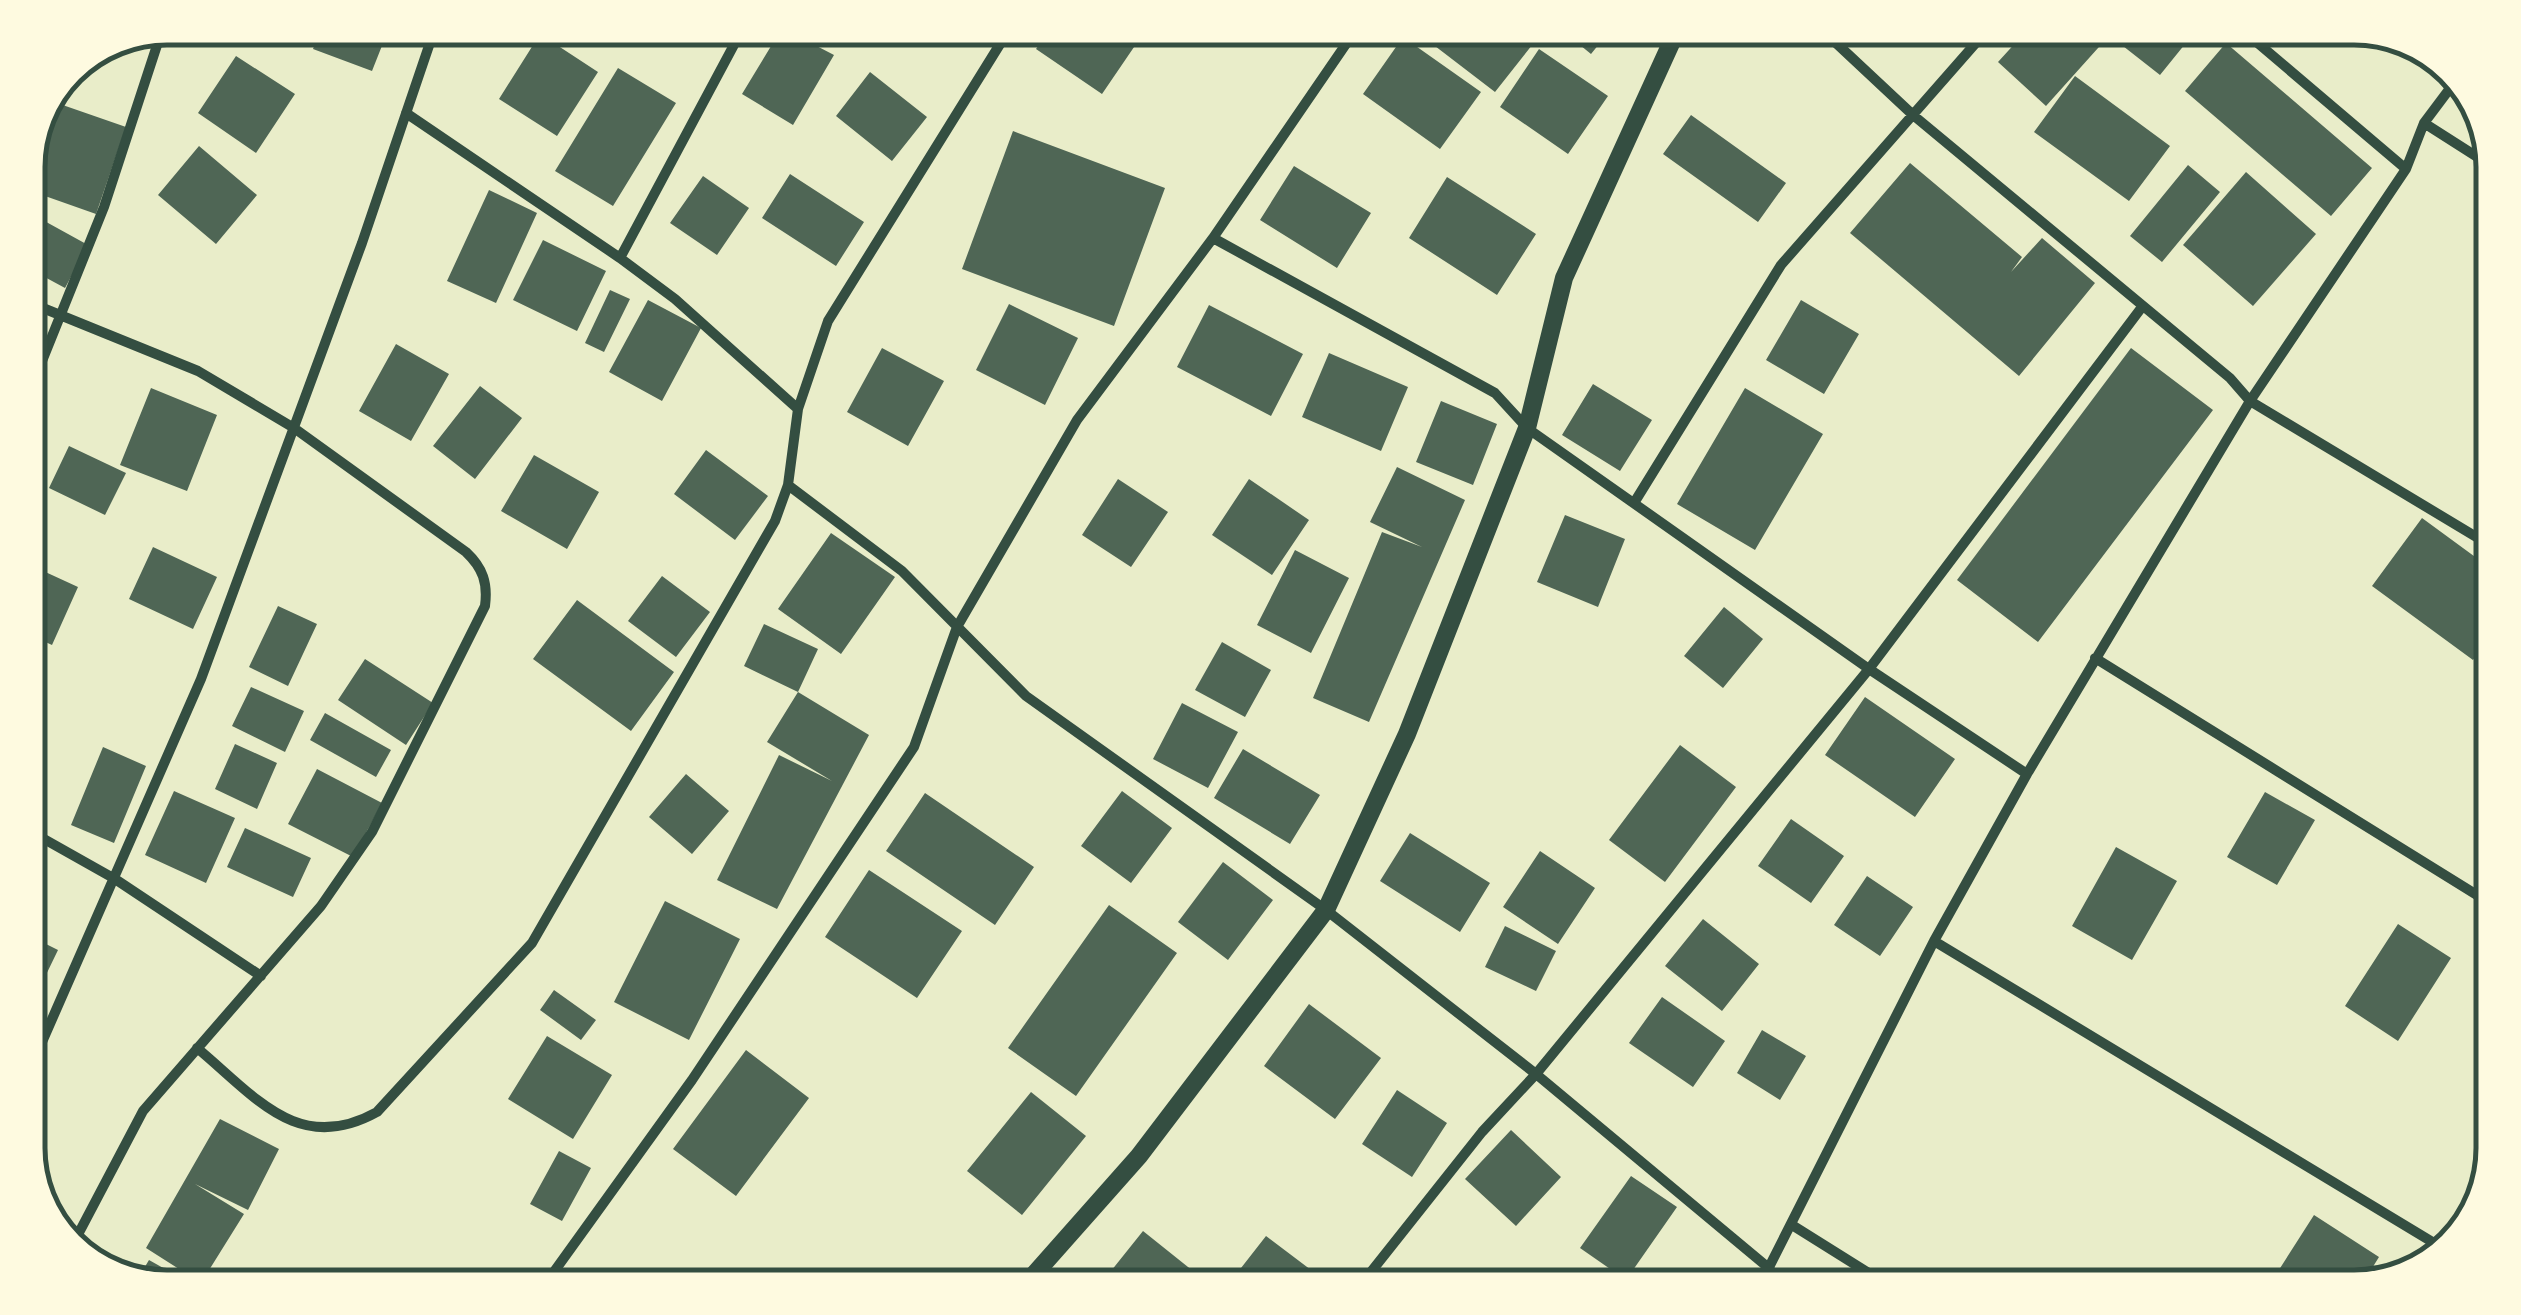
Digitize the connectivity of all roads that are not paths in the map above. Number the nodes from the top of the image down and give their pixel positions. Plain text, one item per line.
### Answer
1 (429, 45) edge
2 (734, 45) edge
3 (999, 45) edge
4 (1345, 45) edge
5 (1670, 45) edge
6 (1838, 45) edge
7 (1975, 45) edge
8 (2260, 45) edge
9 (157, 46) edge
10 (2448, 90) edge
11 (406, 114) junction
12 (1913, 114) junction
13 (2424, 122) junction
14 (2476, 156) edge
15 (2406, 169) junction
16 (1213, 238) junction
17 (620, 258) junction
18 (2142, 307) junction
19 (45, 309) edge
20 (60, 316) junction
21 (45, 354) edge
22 (2250, 401) junction
23 (798, 408) junction
24 (294, 428) junction
25 (1527, 428) junction
26 (788, 486) junction
27 (1634, 503) junction
28 (2476, 537) edge
29 (957, 626) junction
30 (2096, 658) junction
31 (1869, 669) junction
32 (2027, 774) junction
33 (45, 840) edge
34 (115, 879) junction
35 (2476, 894) edge
36 (1326, 910) junction
37 (1934, 941) junction
38 (262, 976) junction
39 (45, 1036) edge
40 (197, 1048) junction
41 (1536, 1074) junction
42 (1792, 1225) junction
43 (79, 1232) edge
44 (2431, 1242) edge
45 (1770, 1269) joint
46 (556, 1270) edge
47 (1039, 1270) edge
48 (1373, 1270) edge
49 (1863, 1270) edge

1 - 11 street
2 - 17 street
3 - 23 street
4 - 16 street
5 - 25 street
6 - 12 street
7 - 12 street
8 - 15 street
9 - 20 street
10 - 13 street
11 - 17 street
11 - 24 street
12 - 18 street
12 - 27 street
13 - 14 street
13 - 15 street
15 - 22 street
16 - 25 street
16 - 29 street
17 - 23 street
18 - 22 street
18 - 31 street
19 - 20 street
20 - 21 street
20 - 24 street
22 - 28 street
22 - 30 street
23 - 26 street
24 - 34 street
24 - 38 street
25 - 27 street
25 - 36 street
26 - 29 street
26 - 40 street
27 - 31 street
29 - 36 street
29 - 46 street
30 - 32 street
30 - 35 street
31 - 32 street
31 - 41 street
32 - 37 street
33 - 34 street
34 - 38 street
34 - 39 street
36 - 41 street
36 - 47 street
37 - 42 street
37 - 44 street
38 - 40 street
40 - 43 street
41 - 45 street
41 - 48 street
42 - 45 street
42 - 49 street

